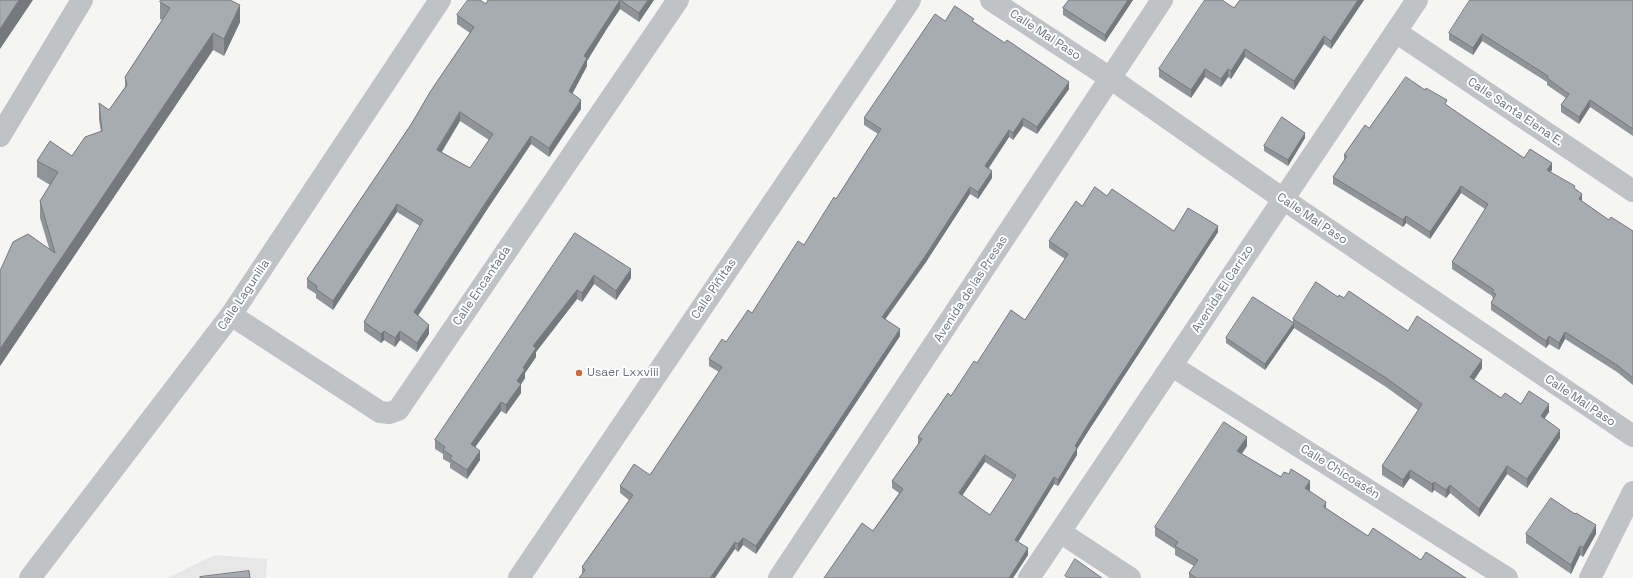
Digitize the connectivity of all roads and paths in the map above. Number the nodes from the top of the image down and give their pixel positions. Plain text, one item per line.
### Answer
1 (82, 0) edge
2 (440, 0) edge
3 (678, 0) edge
4 (910, 0) edge
5 (992, 0) edge
6 (1162, 0) edge
7 (1417, 0) edge
8 (1396, 32) junction
9 (1110, 78) junction
10 (0, 136) edge
11 (1633, 191) edge
12 (1283, 199) junction
13 (231, 315) junction
14 (1172, 366) junction
15 (1633, 436) edge
16 (1633, 492) edge
17 (1060, 532) junction
18 (30, 578) edge
19 (519, 578) edge
20 (779, 578) edge
21 (1029, 578) edge
22 (1130, 578) edge
23 (1507, 578) edge
24 (1590, 578) edge

1 - 10 street
2 - 13 street, Calle Lagunilla
3 - 13 street, Calle Encantada
4 - 19 street, Calle Piñitas
5 - 9 street, Calle Mal Paso
6 - 9 street, Avenida de las Presas
7 - 8 street, Avenida El Carrizo
8 - 11 street, Calle Santa Elena E.
8 - 12 street, Avenida El Carrizo
9 - 12 street, Calle Mal Paso
9 - 20 street, Avenida de las Presas
12 - 14 street, Avenida El Carrizo
12 - 15 street, Calle Mal Paso
13 - 18 street, Calle Lagunilla
14 - 17 street, Avenida El Carrizo
14 - 23 street, Calle Chicoasén
16 - 24 street
17 - 21 street, Avenida El Carrizo
17 - 22 street

